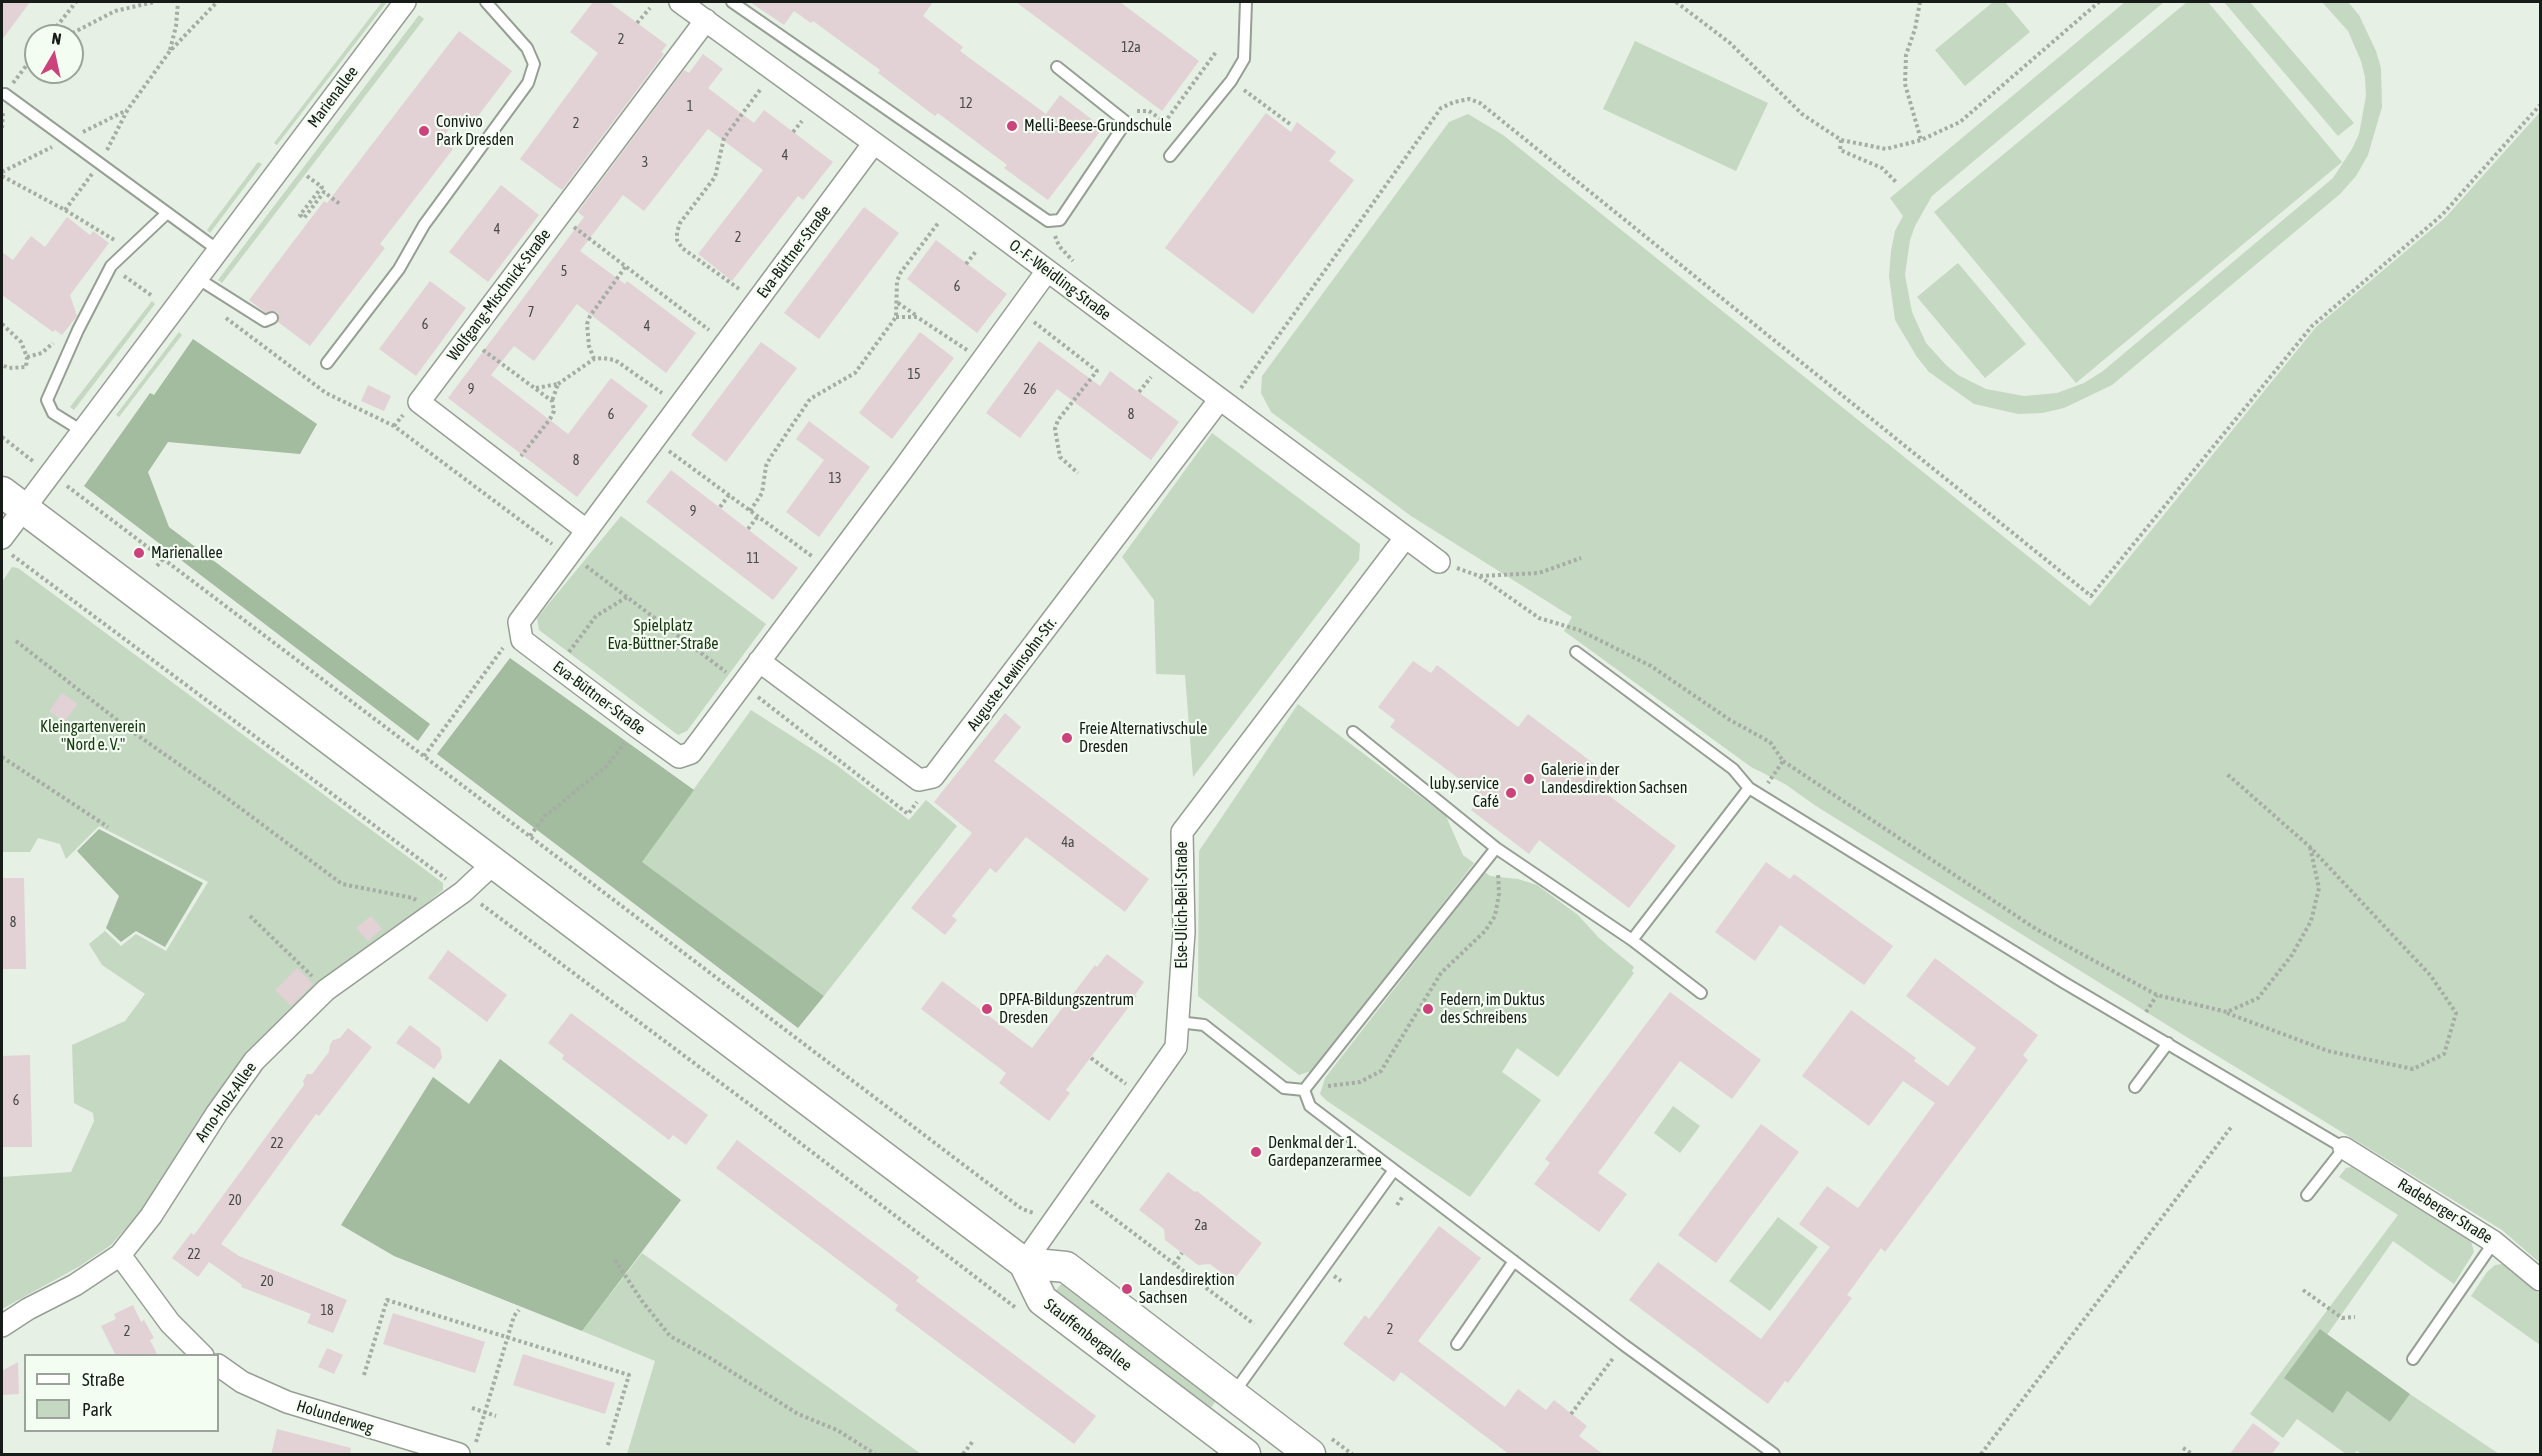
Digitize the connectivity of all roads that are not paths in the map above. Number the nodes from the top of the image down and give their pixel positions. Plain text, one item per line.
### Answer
1 (405, 2) edge
2 (486, 2) edge
3 (680, 2) edge
4 (732, 2) edge
5 (1246, 2) edge
6 (706, 20) junction
7 (1057, 67) dead end
8 (5, 94) road end
9 (874, 143) junction
10 (1170, 156) dead end
11 (166, 214) junction
12 (218, 250) junction
13 (1047, 271) junction
14 (197, 278) junction
15 (273, 318) dead end
16 (327, 363) dead end
17 (1224, 403) junction
18 (82, 431) junction
19 (13, 500) edge
20 (586, 530) junction
21 (1405, 538) junction
22 (5, 545) edge
23 (1439, 562) road end
24 (1576, 652) dead end
25 (759, 661) junction
26 (1353, 732) dead end
27 (1749, 788) junction
28 (1496, 848) junction
29 (494, 863) junction
30 (1632, 940) junction
31 (1701, 993) dead end
32 (1178, 1022) junction
33 (2168, 1043) junction
34 (2135, 1087) dead end
35 (1304, 1090) junction
36 (2344, 1148) junction
37 (1394, 1170) junction
38 (2307, 1195) dead end
39 (2494, 1242) junction
40 (120, 1255) junction
41 (1514, 1261) junction
42 (1024, 1263) junction
43 (2541, 1280) edge
44 (2, 1326) edge
45 (1457, 1344) dead end
46 (201, 1354) edge
47 (2413, 1359) dead end
48 (219, 1366) edge
49 (1233, 1394) junction
50 (467, 1449) edge
51 (1245, 1455) edge
52 (1310, 1455) edge
53 (1774, 1455) edge

1 - 12 street, Marienallee
2 - 16 lane
3 - 6 street, O.-F.-Weidling-Straße
4 - 7 lane
5 - 10 lane
6 - 9 street, O.-F.-Weidling-Straße
6 - 20 street, Wolfgang-Mischnick-Straße
8 - 11 lane
9 - 13 street, O.-F.-Weidling-Straße
9 - 20 street, Eva-Büttner-Straße
11 - 12 lane
11 - 18 lane
12 - 14 street, Marienallee
13 - 17 street, O.-F.-Weidling-Straße
13 - 25 street, Eva-Büttner-Straße
14 - 15 lane
14 - 18 street, Marienallee
17 - 21 street, O.-F.-Weidling-Straße
17 - 25 street, Auguste-Lewinsohn-Str.
18 - 19 street, Marienallee
19 - 22 street, Marienallee
19 - 29 main road
20 - 25 street, Eva-Büttner-Straße
21 - 23 street, O.-F.-Weidling-Straße
21 - 32 street, Else-Ulich-Beil-Straße
24 - 27 lane
26 - 28 lane
27 - 30 lane
27 - 33 lane
28 - 30 lane
28 - 35 lane
29 - 40 street, Arno-Holz-Allee
29 - 42 main road
30 - 31 lane
32 - 35 lane
32 - 42 street, Else-Ulich-Beil-Straße
33 - 34 lane
33 - 36 lane
35 - 37 lane
36 - 38 lane
36 - 39 street, Radeberger Straße
37 - 41 lane
37 - 49 lane
39 - 43 street, Radeberger Straße
39 - 47 lane
40 - 44 street, Arno-Holz-Allee
40 - 46 street
41 - 45 lane
41 - 53 lane
42 - 49 main road
42 - 51 main road, Stauffenbergallee
48 - 50 street, Holunderweg
49 - 52 main road

